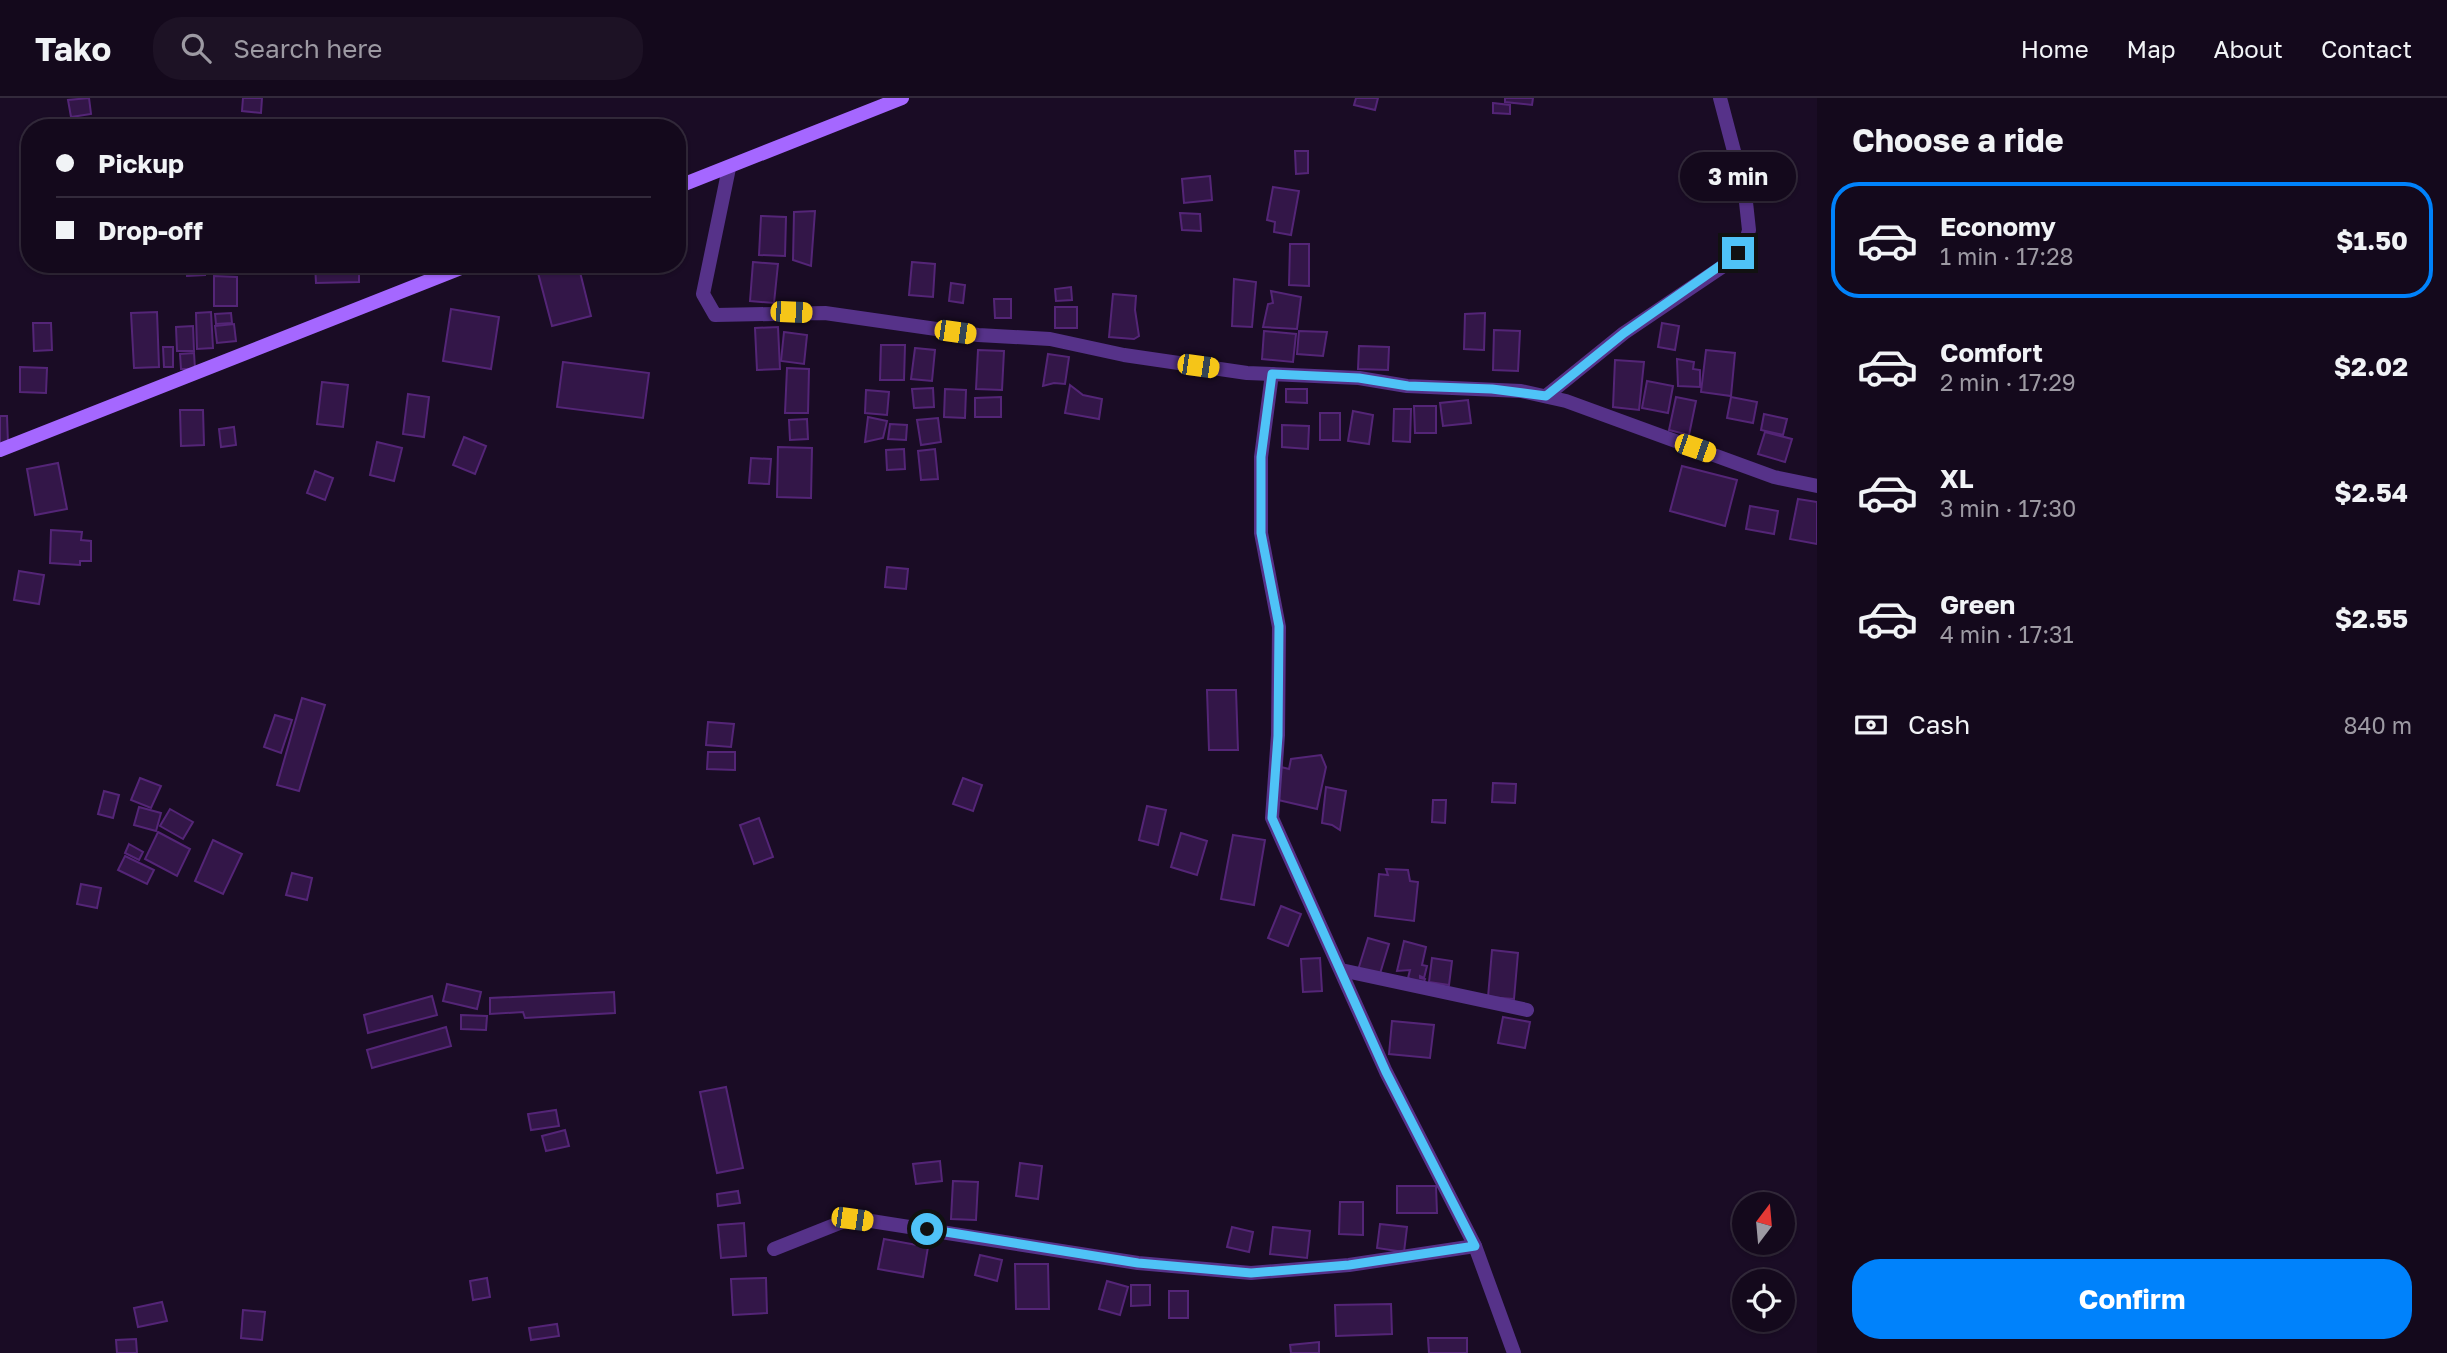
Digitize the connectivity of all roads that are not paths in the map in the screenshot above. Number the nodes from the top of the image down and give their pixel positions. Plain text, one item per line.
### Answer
1 (902, 98) edge
2 (1720, 98) edge
3 (729, 168) junction
4 (686, 184) edge
5 (448, 273) edge
6 (1272, 374) junction
7 (1546, 396) junction
8 (0, 450) edge
9 (1817, 486) edge
10 (1341, 970) junction
11 (1527, 1010) dead end
12 (1475, 1246) junction
13 (774, 1249) dead end
14 (1514, 1353) edge

1 - 3 main road
2 - 7 street
3 - 4 main road
3 - 6 street
5 - 8 main road
6 - 7 street
6 - 10 street
7 - 9 street
10 - 11 street
10 - 12 street
12 - 13 street
12 - 14 street

